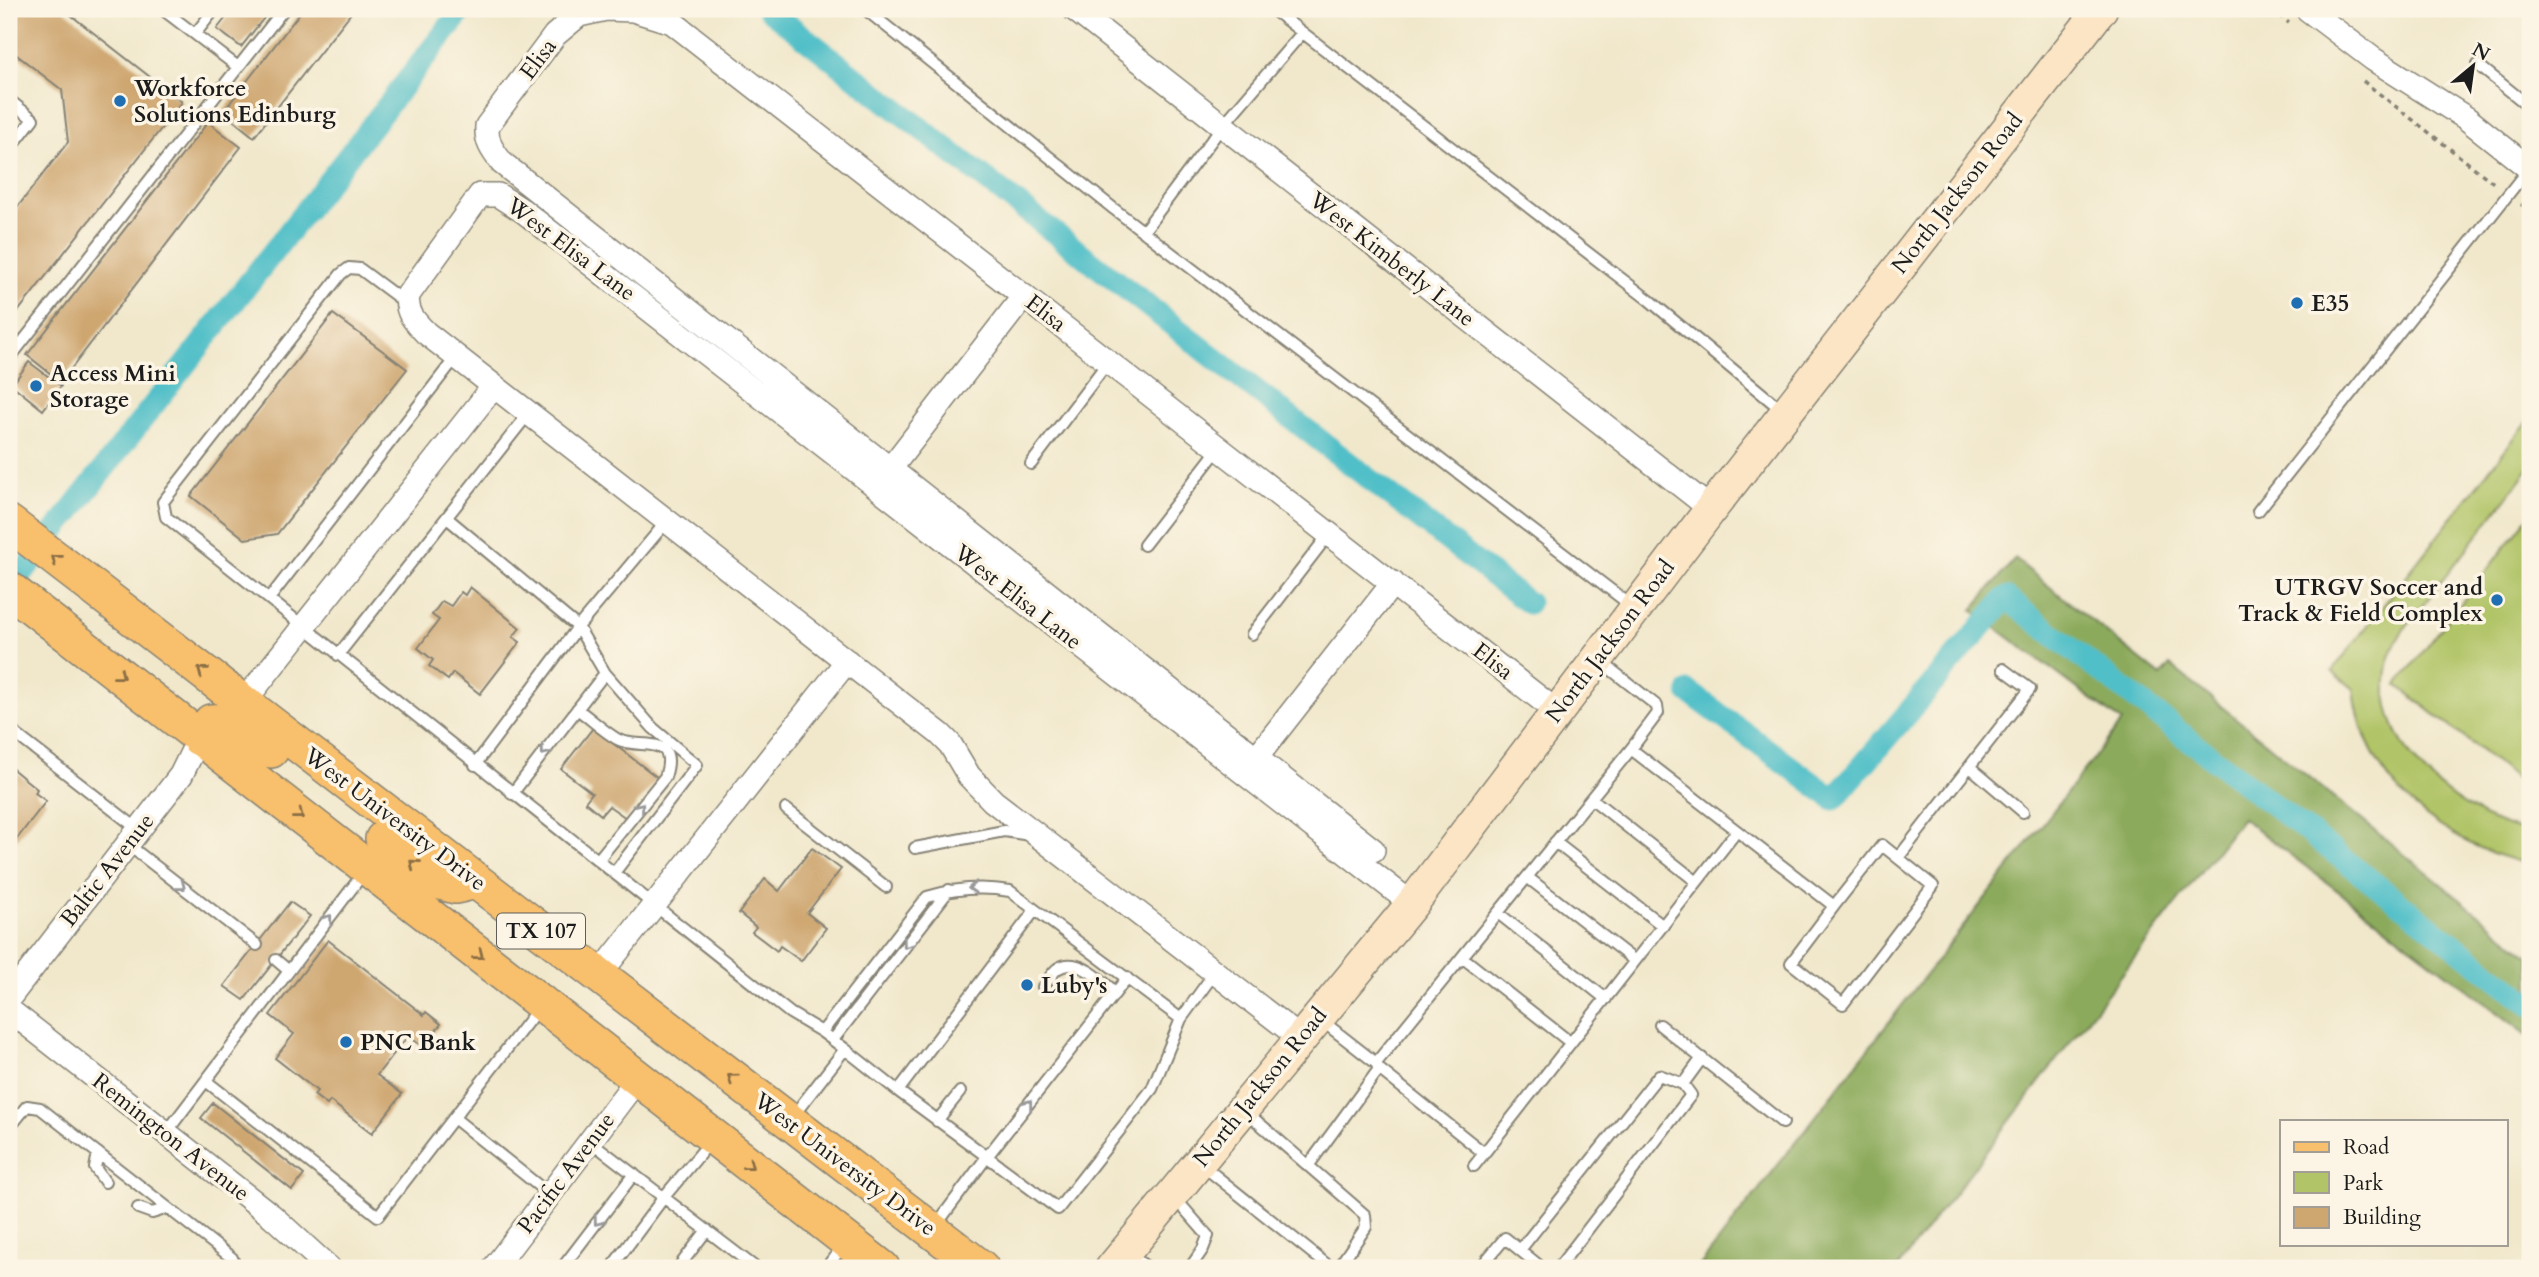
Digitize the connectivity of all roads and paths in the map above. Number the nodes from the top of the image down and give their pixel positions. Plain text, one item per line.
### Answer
1 (162, 9) edge
2 (215, 9) edge
3 (284, 9) edge
4 (865, 9) edge
5 (1074, 9) edge
6 (1272, 9) edge
7 (2101, 9) edge
8 (2271, 9) edge
9 (2300, 17) edge
10 (1302, 33) junction
11 (195, 34) junction
12 (2478, 65) dead end
13 (238, 67) junction
14 (2357, 76) dead end
15 (9, 100) edge
16 (2530, 107) edge
17 (1223, 125) junction
18 (9, 150) edge
19 (2529, 168) edge
20 (2507, 194) junction
21 (2530, 211) edge
22 (1143, 232) junction
23 (1024, 296) junction
24 (407, 304) junction
25 (456, 356) junction
26 (9, 359) edge
27 (1108, 362) junction
28 (494, 386) junction
29 (529, 413) junction
30 (1786, 413) junction
31 (1219, 448) junction
32 (1031, 464) dead end
33 (890, 469) junction
34 (1710, 509) junction
35 (2258, 512) dead end
36 (447, 517) junction
37 (667, 521) junction
38 (10, 523) edge
39 (1329, 534) junction
40 (1143, 545) dead end
41 (1393, 583) junction
42 (9, 589) edge
43 (269, 599) junction
44 (1634, 609) junction
45 (303, 627) junction
46 (578, 627) junction
47 (1252, 634) dead end
48 (338, 655) junction
49 (1597, 658) junction
50 (847, 661) junction
51 (2003, 669) dead end
52 (605, 673) junction
53 (243, 703) junction
54 (578, 709) junction
55 (1556, 710) junction
56 (9, 729) edge
57 (199, 738) junction
58 (1631, 750) junction
59 (1256, 758) junction
60 (475, 765) junction
61 (1970, 767) junction
62 (512, 794) junction
63 (1591, 798) junction
64 (786, 809) dead end
65 (2024, 812) dead end
66 (1737, 831) junction
67 (133, 837) junction
68 (1039, 837) junction
69 (1555, 842) junction
70 (915, 848) dead end
71 (1373, 850) dead end
72 (1898, 858) junction
73 (598, 860) junction
74 (367, 868) junction
75 (614, 873) junction
76 (1527, 877) junction
77 (475, 881) junction
78 (1697, 882) junction
79 (886, 887) dead end
80 (949, 890) junction
81 (1412, 904) junction
82 (654, 905) junction
83 (1834, 906) junction
84 (1035, 910) junction
85 (1498, 913) junction
86 (1662, 926) junction
87 (257, 945) dead end
88 (1462, 957) junction
89 (276, 960) dead end
90 (1635, 961) junction
91 (289, 971) junction
92 (1215, 972) junction
93 (599, 975) junction
94 (1127, 978) junction
95 (1043, 987) dead end
96 (1115, 992) junction
97 (9, 998) edge
98 (1606, 999) junction
99 (542, 1003) junction
100 (9, 1010) edge
101 (1181, 1019) junction
102 (1660, 1025) dead end
103 (1309, 1028) junction
104 (822, 1032) junction
105 (833, 1040) junction
106 (1571, 1043) junction
107 (845, 1049) junction
108 (1702, 1058) junction
109 (1377, 1066) junction
110 (638, 1078) junction
111 (206, 1081) junction
112 (1683, 1084) junction
113 (898, 1091) junction
114 (960, 1092) dead end
115 (1243, 1109) junction
116 (454, 1118) junction
117 (789, 1121) junction
118 (937, 1121) junction
119 (1783, 1123) dead end
120 (9, 1128) edge
121 (166, 1133) junction
122 (714, 1137) junction
123 (590, 1141) junction
124 (98, 1153) junction
125 (1484, 1153) junction
126 (986, 1158) junction
127 (1199, 1163) junction
128 (1308, 1166) junction
129 (1474, 1166) dead end
130 (634, 1174) junction
131 (105, 1182) dead end
132 (550, 1195) junction
133 (1172, 1195) junction
134 (664, 1198) junction
135 (138, 1208) dead end
136 (168, 1208) junction
137 (706, 1230) junction
138 (932, 1231) junction
139 (846, 1240) junction
140 (1520, 1250) junction
141 (1129, 1263) edge
142 (236, 1268) edge
143 (329, 1268) edge
144 (494, 1268) edge
145 (562, 1268) edge
146 (611, 1268) edge
147 (678, 1268) edge
148 (756, 1268) edge
149 (826, 1268) edge
150 (882, 1268) edge
151 (981, 1268) edge
152 (1190, 1268) edge
153 (1331, 1268) edge
154 (1338, 1268) edge
155 (1480, 1268) edge
156 (1542, 1268) edge
157 (1558, 1268) edge

1 - 11 lane
2 - 11 lane
3 - 13 lane
4 - 22 lane
5 - 17 street, West Kimberly Lane
6 - 10 lane
7 - 30 main road, North Jackson Road
8 - 9 path
9 - 19 street
10 - 17 lane
10 - 30 lane
11 - 13 lane
12 - 16 lane
13 - 26 lane
14 - 20 path
15 - 18 lane
17 - 22 lane
17 - 34 street, West Kimberly Lane
19 - 20 lane
20 - 21 path
20 - 35 lane
22 - 44 lane
23 - 27 street, Elisa
23 - 33 street
23 - 33 street, Elisa
24 - 25 street
24 - 43 lane
24 - 81 street, West Elisa Lane
25 - 28 street
25 - 43 lane
27 - 31 street, Elisa
27 - 32 lane
28 - 29 street
28 - 45 street
29 - 36 lane
29 - 37 street
30 - 34 main road, North Jackson Road
31 - 39 street, Elisa
31 - 40 lane
33 - 59 street, Elisa
34 - 44 main road, North Jackson Road
36 - 46 lane
36 - 48 lane
37 - 46 lane
37 - 50 street
53 -> 38 main road, West University Drive / TX 107
39 - 41 street, Elisa
39 - 47 lane
41 - 55 street, Elisa
41 - 59 street
42 -> 57 main road, TX 107
43 - 45 lane
44 - 49 main road, North Jackson Road
45 - 48 lane
45 - 53 street
46 - 52 lane
46 - 60 lane
48 - 60 lane
49 - 55 main road, North Jackson Road
49 - 58 lane
50 - 68 street
50 - 82 street
51 - 61 lane
52 - 54 lane
52 - 75 lane
53 - 77 main road, West University Drive / TX 107
54 -> 62 lane
73 -> 54 lane
55 - 81 main road, North Jackson Road
56 - 67 lane
57 - 67 street, Baltic Avenue
57 -> 74 main road, TX 107
77 -> 57 main road
58 - 63 lane
58 - 66 lane
59 - 71 street, Elisa
60 - 62 lane
61 - 65 lane
61 - 72 lane
62 - 73 lane
63 - 69 lane
63 - 78 lane
64 - 79 lane
66 - 78 lane
66 - 83 lane
67 -> 87 lane
67 - 97 street, Baltic Avenue
68 - 70 lane
68 - 92 street
69 - 76 lane
69 - 86 lane
72 - 83 lane
72 - 83 lane
73 - 75 lane
91 -> 74 lane
74 -> 99 main road, TX 107
75 - 82 lane
76 - 85 lane
76 - 90 lane
77 - 93 main road, West University Drive / TX 107
78 - 86 lane
84 -> 80 lane
80 - 104 lane
80 -> 105 lane
81 - 103 main road, North Jackson Road
82 - 93 street
82 - 104 lane
84 - 94 lane
84 - 113 lane
85 - 88 lane
85 - 98 lane
86 - 90 lane
88 - 106 lane
88 - 109 lane
89 - 91 lane
90 - 98 lane
91 - 111 lane
92 - 101 lane
92 - 103 street
117 -> 93 main road, West University Drive / TX 107
94 - 96 lane
94 - 101 lane
95 - 96 lane
126 -> 96 lane
98 - 106 lane
99 - 110 main road, TX 107
99 - 116 lane
100 - 121 street, Remington Avenue
101 - 126 lane
102 - 108 lane
103 - 109 lane
103 - 115 main road, North Jackson Road
104 - 105 lane
105 - 107 lane
106 - 125 lane
107 - 113 lane
107 - 117 lane
108 - 112 lane
108 - 119 lane
109 - 125 lane
109 - 128 lane
110 - 122 main road, TX 107
110 - 123 street, Pacific Avenue
111 - 116 lane
111 - 121 lane
112 - 140 lane
112 - 157 lane
113 - 118 lane
114 - 118 lane
115 - 127 main road, North Jackson Road
115 - 128 lane
116 - 132 lane
117 - 138 main road, West University Drive / TX 107
118 - 126 lane
120 - 124 lane
121 - 143 street, Remington Avenue
122 - 134 lane
122 -> 139 main road, TX 107
123 - 130 lane
123 - 132 street, Pacific Avenue
124 - 131 lane
124 - 136 lane
125 - 129 lane
126 - 138 lane
127 - 133 main road, North Jackson Road
127 - 153 lane
128 - 154 lane
130 - 134 lane
130 -> 145 lane
132 - 144 street, Pacific Avenue
133 - 141 main road, North Jackson Road
133 - 152 lane
134 - 137 lane
134 - 146 lane
135 - 136 lane
136 - 142 lane
137 - 147 lane
137 - 148 lane
138 - 151 main road, West University Drive / TX 107
139 - 149 lane
139 - 150 main road, TX 107
140 - 155 lane
140 - 156 lane

